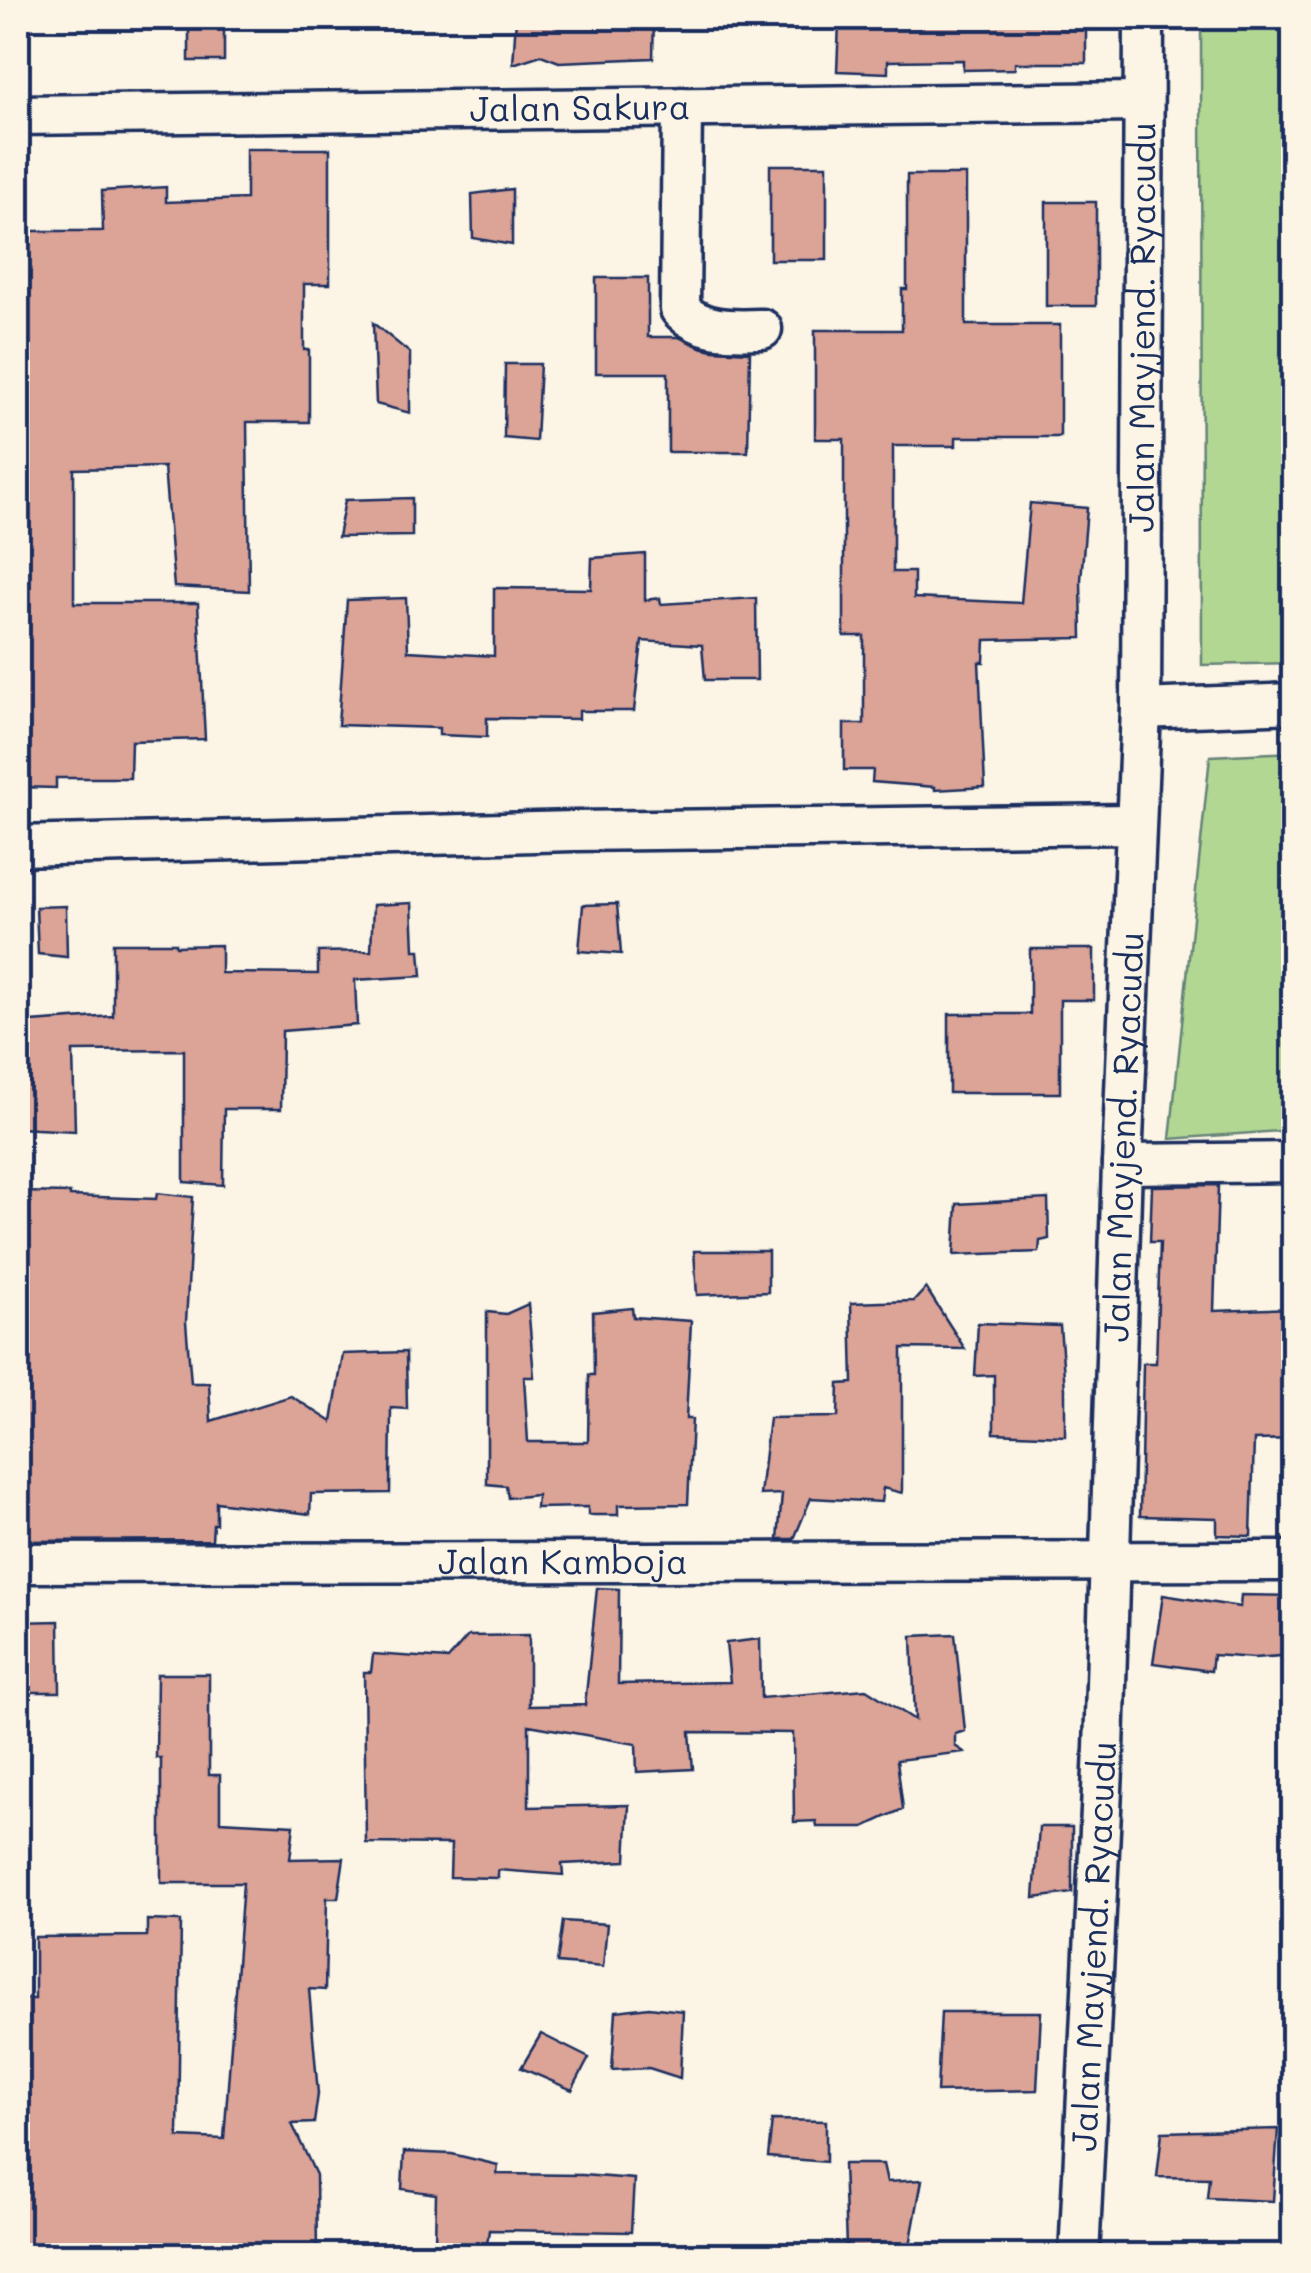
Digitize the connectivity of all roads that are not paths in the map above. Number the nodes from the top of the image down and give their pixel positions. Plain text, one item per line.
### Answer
1 (1144, 18) edge
2 (1143, 102) junction
3 (682, 107) junction
4 (18, 115) edge
5 (762, 330) dead end
6 (1294, 703) edge
7 (1140, 710) junction
8 (1135, 824) junction
9 (18, 846) edge
10 (1294, 1162) edge
11 (1122, 1164) junction
12 (1294, 1561) edge
13 (1109, 1562) junction
14 (18, 1563) edge
15 (1079, 2256) edge

1 - 2 street, Jalan Mayjend. Ryacudu
2 - 3 street, Jalan Sakura
2 - 7 street, Jalan Mayjend. Ryacudu
3 - 4 street, Jalan Sakura
3 - 5 street
6 - 7 street
7 - 8 street, Jalan Mayjend. Ryacudu
8 - 9 street
8 - 11 street, Jalan Mayjend. Ryacudu
10 - 11 street
11 - 13 street, Jalan Mayjend. Ryacudu
12 - 13 street, Jalan Kamboja
13 - 14 street, Jalan Kamboja
13 - 15 street, Jalan Mayjend. Ryacudu

